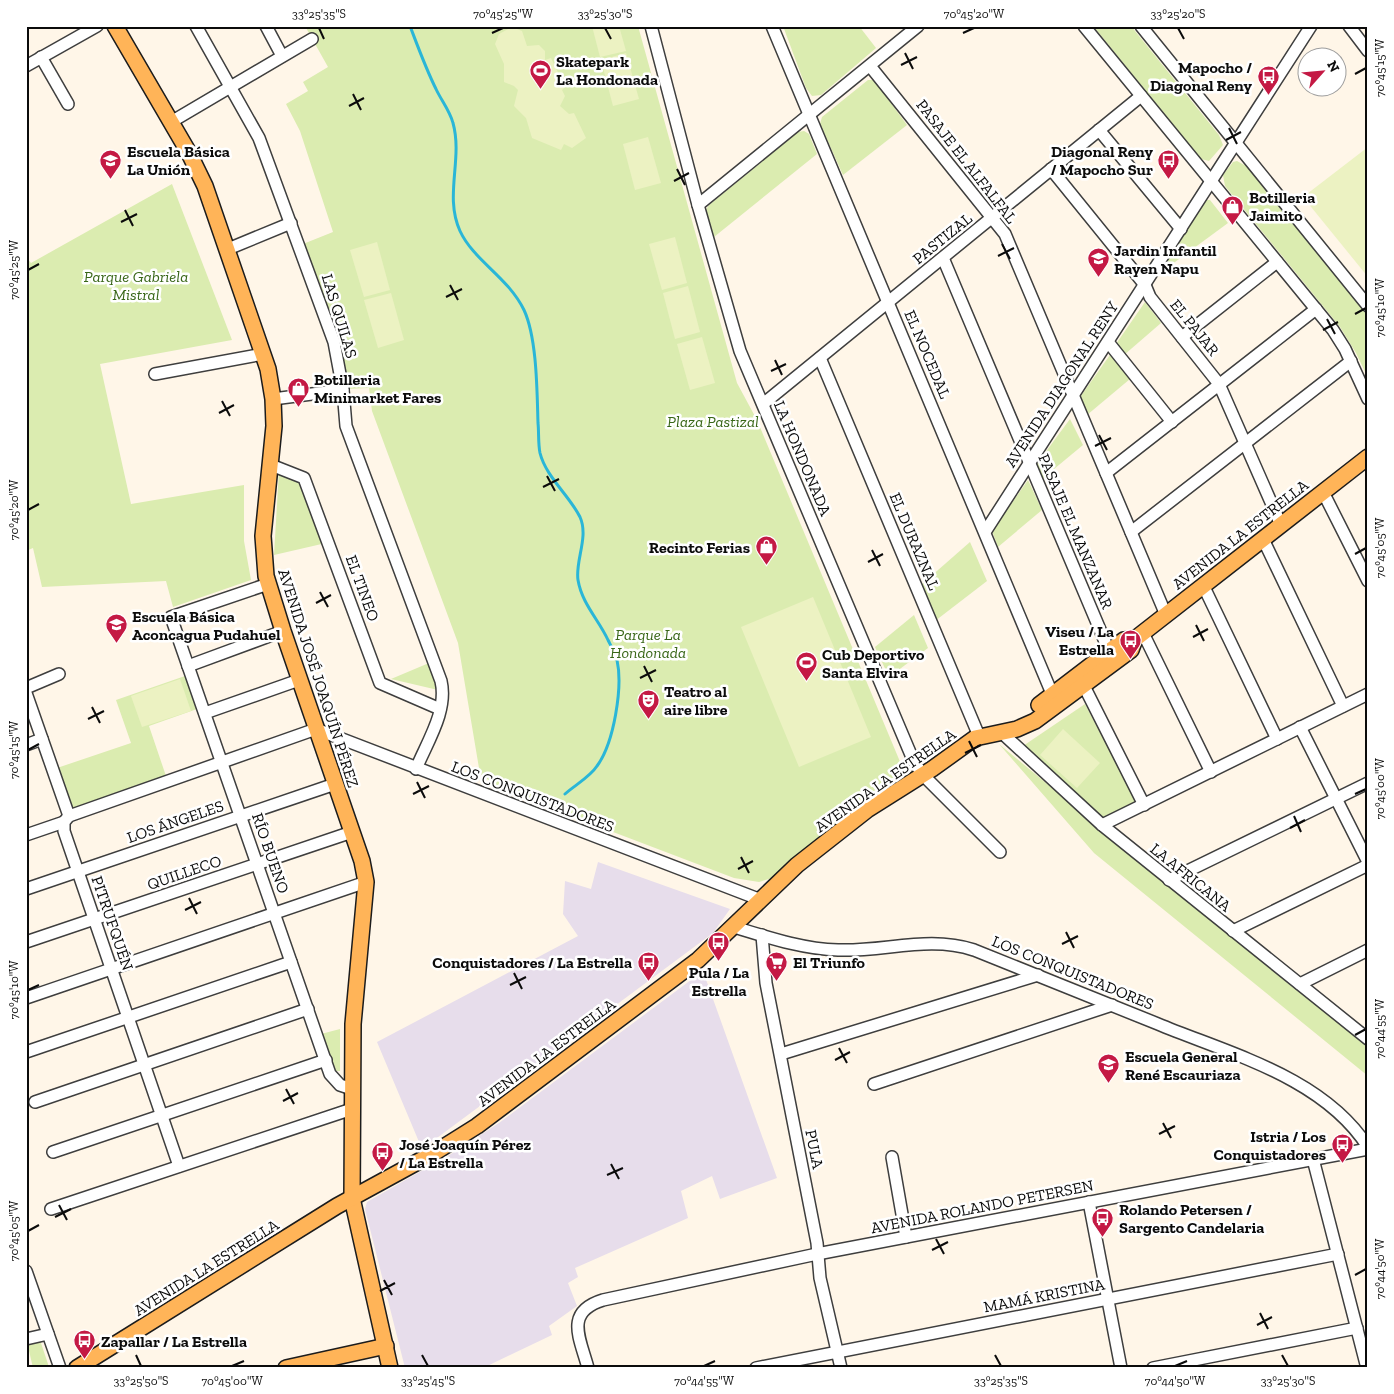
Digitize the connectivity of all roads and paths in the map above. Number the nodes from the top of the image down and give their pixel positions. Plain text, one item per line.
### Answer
1 (97, 26) edge
2 (115, 26) edge
3 (196, 26) edge
4 (266, 26) edge
5 (651, 26) edge
6 (772, 26) edge
7 (918, 26) edge
8 (1084, 26) edge
9 (1141, 26) edge
10 (1310, 26) edge
11 (1349, 26) edge
12 (312, 39) dead end
13 (1368, 51) edge
14 (282, 56) junction
15 (41, 57) junction
16 (26, 66) edge
17 (870, 66) junction
18 (231, 87) junction
19 (1141, 96) junction
20 (68, 104) dead end
21 (809, 116) junction
22 (171, 122) junction
23 (1100, 130) junction
24 (1236, 143) junction
25 (1051, 169) junction
26 (1211, 182) junction
27 (698, 205) junction
28 (993, 217) junction
29 (291, 223) junction
30 (1181, 229) junction
31 (228, 249) junction
32 (943, 258) junction
33 (1277, 262) junction
34 (1145, 285) junction
35 (888, 302) junction
36 (1368, 306) edge
37 (1316, 309) junction
38 (1182, 337) junction
39 (1108, 342) junction
40 (263, 354) junction
41 (820, 358) junction
42 (1351, 361) junction
43 (155, 374) dead end
44 (1220, 384) junction
45 (343, 390) junction
46 (1073, 396) junction
47 (273, 399) junction
48 (1368, 399) edge
49 (763, 404) junction
50 (1172, 422) junction
51 (1245, 441) junction
52 (1368, 457) edge
53 (1030, 463) junction
54 (271, 465) junction
55 (1106, 473) junction
56 (1323, 492) junction
57 (1281, 524) junction
58 (985, 532) junction
59 (1131, 532) junction
60 (1263, 538) junction
61 (1368, 581) edge
62 (268, 584) junction
63 (1203, 585) junction
64 (1166, 615) junction
65 (282, 631) junction
66 (1138, 636) junction
67 (1109, 651) junction
68 (188, 666) junction
69 (59, 674) dead end
70 (300, 680) junction
71 (1084, 686) junction
72 (26, 688) edge
73 (26, 693) edge
74 (1368, 694) edge
75 (1053, 696) junction
76 (1343, 706) junction
77 (440, 709) junction
78 (205, 713) junction
79 (1300, 727) junction
80 (316, 729) junction
81 (1005, 730) junction
82 (979, 736) junction
83 (42, 739) junction
84 (1278, 739) junction
85 (26, 745) edge
86 (222, 762) junction
87 (416, 769) junction
88 (1211, 772) junction
89 (923, 775) junction
90 (1368, 783) edge
91 (335, 784) junction
92 (1336, 798) junction
93 (1144, 805) junction
94 (240, 816) junction
95 (67, 819) junction
96 (1102, 825) junction
97 (352, 832) junction
98 (26, 835) edge
99 (1000, 852) dead end
100 (257, 864) junction
101 (1368, 864) edge
102 (78, 871) junction
103 (1169, 880) junction
104 (366, 882) junction
105 (26, 889) edge
106 (739, 892) junction
107 (761, 900) junction
108 (748, 912) junction
109 (274, 913) junction
110 (94, 919) junction
111 (734, 927) junction
112 (1233, 931) junction
113 (762, 935) junction
114 (26, 942) edge
115 (1368, 950) edge
116 (291, 962) junction
117 (111, 969) junction
118 (1038, 976) junction
119 (1300, 984) junction
120 (26, 998) edge
121 (1112, 1005) junction
122 (308, 1009) junction
123 (128, 1017) junction
124 (1366, 1036) edge
125 (26, 1052) edge
126 (781, 1054) junction
127 (326, 1060) junction
128 (144, 1065) junction
129 (874, 1084) dead end
130 (352, 1089) junction
131 (35, 1102) dead end
132 (352, 1109) junction
133 (161, 1115) junction
134 (1368, 1148) edge
135 (53, 1152) dead end
136 (892, 1158) dead end
137 (1313, 1159) junction
138 (179, 1166) junction
139 (352, 1198) junction
140 (1089, 1202) junction
141 (51, 1209) dead end
142 (906, 1237) junction
143 (817, 1254) junction
144 (1338, 1254) junction
145 (27, 1273) edge
146 (1108, 1299) junction
147 (1357, 1328) junction
148 (48, 1334) junction
149 (26, 1338) edge
150 (386, 1346) junction
151 (837, 1352) junction
152 (60, 1368) edge
153 (76, 1368) edge
154 (286, 1368) edge
155 (390, 1368) edge
156 (588, 1368) edge
157 (756, 1368) edge
158 (841, 1368) edge
159 (1121, 1368) edge
160 (1153, 1368) edge
161 (1367, 1368) edge

1 - 15 street
2 - 22 main road, AVENIDA JOSÉ JOAQUÍN PÉREZ
3 - 18 street, LAS QUILAS
4 - 14 street
5 - 27 street, LA HONDONADA
6 - 21 street, EL NOCEDAL
7 - 17 street
8 - 19 street
9 - 24 street
10 - 24 street, AVENIDA DIAGONAL RENY
11 - 13 street
12 - 14 street
14 - 18 street
15 - 16 street
15 - 20 street
17 - 21 street
17 - 28 street, PASAJE EL ALFALFAL
18 - 22 street
18 - 29 street, LAS QUILAS
19 - 23 street, PASTIZAL
19 - 26 street
21 - 27 street
21 - 35 street, EL NOCEDAL
22 - 31 main road, AVENIDA JOSÉ JOAQUÍN PÉREZ
23 - 25 street, PASTIZAL
23 - 30 street
24 - 26 street, AVENIDA DIAGONAL RENY
24 - 36 street
25 - 28 street, PASTIZAL
25 - 34 street, EL PAJAR
26 - 30 street, AVENIDA DIAGONAL RENY
26 - 33 street
27 - 49 street, LA HONDONADA
28 - 32 street, PASTIZAL
28 - 46 street, PASAJE EL ALFALFAL
29 - 31 street
29 - 45 street, LAS QUILAS
30 - 34 street, AVENIDA DIAGONAL RENY
31 - 40 main road, AVENIDA JOSÉ JOAQUÍN PÉREZ
32 - 35 street, PASTIZAL
32 - 53 street, PASAJE EL MANZANAR
33 - 37 street
33 - 38 street
34 - 38 street, EL PAJAR
34 - 39 street, AVENIDA DIAGONAL RENY
35 - 41 street, PASTIZAL
35 - 58 street, EL NOCEDAL
37 - 42 street
37 - 44 street
38 - 44 street, EL PAJAR
39 - 46 street, AVENIDA DIAGONAL RENY
39 - 50 street
40 - 43 street
40 - 47 main road, AVENIDA JOSÉ JOAQUÍN PÉREZ
41 - 49 street, PASTIZAL
41 - 82 street, EL DURAZNAL
42 - 48 street
42 - 51 street
44 - 50 street
44 - 51 street, EL PAJAR
45 - 47 street
45 - 77 street, LAS QUILAS
46 - 53 street, AVENIDA DIAGONAL RENY
46 - 55 street, PASAJE EL ALFALFAL
47 - 54 main road, AVENIDA JOSÉ JOAQUÍN PÉREZ
49 - 89 street, LA HONDONADA
50 - 55 street
51 - 57 street, EL PAJAR
51 - 59 street
52 - 56 main road, AVENIDA LA ESTRELLA
53 - 58 street, AVENIDA DIAGONAL RENY
53 - 67 street, PASAJE EL MANZANAR
54 - 62 main road, AVENIDA JOSÉ JOAQUÍN PÉREZ
54 - 77 street, EL TINEO
55 - 59 street, PASAJE EL ALFALFAL
56 - 57 main road, AVENIDA LA ESTRELLA
56 - 61 street
57 - 60 main road, AVENIDA LA ESTRELLA
58 - 75 street, EL NOCEDAL
59 - 64 street, PASAJE EL ALFALFAL
60 - 63 main road, AVENIDA LA ESTRELLA
60 - 76 street
62 - 65 main road, AVENIDA JOSÉ JOAQUÍN PÉREZ
62 - 68 street, RÍO BUENO
63 - 64 main road, AVENIDA LA ESTRELLA
63 - 84 street
64 - 66 main road, AVENIDA LA ESTRELLA
65 - 68 street
65 - 70 main road, AVENIDA JOSÉ JOAQUÍN PÉREZ
66 - 67 main road, AVENIDA LA ESTRELLA
66 - 71 main road, AVENIDA LA ESTRELLA
66 - 88 street
67 - 75 main road, AVENIDA LA ESTRELLA
68 - 78 street, RÍO BUENO
69 - 72 street
70 - 78 street
70 - 80 main road, AVENIDA JOSÉ JOAQUÍN PÉREZ
71 - 81 main road, AVENIDA LA ESTRELLA
71 - 93 street
73 - 83 street, PITRUFQUÉN
74 - 76 street
75 - 81 main road, AVENIDA LA ESTRELLA
76 - 79 street
77 - 87 street, LAS QUILAS
78 - 86 street, RÍO BUENO
79 - 84 street
79 - 92 street
80 - 86 street
80 - 87 street, LOS CONQUISTADORES
80 - 91 main road, AVENIDA JOSÉ JOAQUÍN PÉREZ
81 - 82 main road, AVENIDA LA ESTRELLA
81 - 96 street, LA AFRICANA
82 - 89 main road, AVENIDA LA ESTRELLA
83 - 85 street
83 - 95 street, PITRUFQUÉN
84 - 88 street
86 - 94 street, RÍO BUENO
86 - 95 street
87 - 106 street, LOS CONQUISTADORES
88 - 93 street
89 - 99 street, LA HONDONADA
89 - 107 main road, AVENIDA LA ESTRELLA
90 - 92 street
91 - 94 street, LOS ÁNGELES
91 - 97 main road, AVENIDA JOSÉ JOAQUÍN PÉREZ
92 - 101 street
92 - 103 street
93 - 96 street
94 - 100 street, RÍO BUENO
94 - 102 street, LOS ÁNGELES
95 - 98 street
95 - 102 street, PITRUFQUÉN
96 - 103 street, LA AFRICANA
97 - 100 street, QUILLECO
97 - 104 main road, AVENIDA JOSÉ JOAQUÍN PÉREZ
100 - 109 street, RÍO BUENO
100 - 110 street, QUILLECO
101 - 112 street
102 - 105 street, LOS ÁNGELES
102 - 110 street, PITRUFQUÉN
103 - 112 street, LA AFRICANA
104 - 109 street
104 - 130 main road, AVENIDA JOSÉ JOAQUÍN PÉREZ
106 - 107 street, LOS CONQUISTADORES
106 - 108 street
107 - 108 main road, AVENIDA LA ESTRELLA
108 - 111 main road, AVENIDA LA ESTRELLA
109 - 116 street, RÍO BUENO
109 - 117 street
110 - 114 street, QUILLECO
110 - 117 street, PITRUFQUÉN
111 - 113 street, LOS CONQUISTADORES
111 - 139 main road, AVENIDA LA ESTRELLA
112 - 119 street, LA AFRICANA
113 - 118 street, LOS CONQUISTADORES
113 - 126 street, PULA
115 - 119 street
116 - 122 street, RÍO BUENO
116 - 123 street
117 - 120 street
117 - 123 street, PITRUFQUÉN
118 - 121 street, LOS CONQUISTADORES
118 - 126 street
119 - 124 street, LA AFRICANA
121 - 129 street
121 - 134 street, LOS CONQUISTADORES
122 - 127 street, RÍO BUENO
122 - 128 street
123 - 125 street
123 - 128 street, PITRUFQUÉN
126 - 143 street, PULA
127 - 130 street, RÍO BUENO
127 - 133 street
128 - 131 street
128 - 133 street, PITRUFQUÉN
130 - 132 main road, AVENIDA JOSÉ JOAQUÍN PÉREZ
132 - 138 street
132 - 139 main road, AVENIDA JOSÉ JOAQUÍN PÉREZ
133 - 135 street
133 - 138 street, PITRUFQUÉN
134 - 137 street, AVENIDA ROLANDO PETERSEN
136 - 142 street
137 - 140 street, AVENIDA ROLANDO PETERSEN
137 - 144 street
138 - 141 street
139 - 150 main road, AVENIDA JOSÉ JOAQUÍN PÉREZ
139 - 153 main road, AVENIDA LA ESTRELLA
140 - 142 street, AVENIDA ROLANDO PETERSEN
140 - 146 street
142 - 143 street, AVENIDA ROLANDO PETERSEN
143 - 151 street, PULA
143 - 156 street, AVENIDA ROLANDO PETERSEN
144 - 146 street, MAMÁ KRISTINA
144 - 147 street
145 - 148 street
146 - 151 street, MAMÁ KRISTINA
146 - 159 street
147 - 160 street
147 - 161 street
148 - 149 street
148 - 152 street
150 - 154 main road
150 - 155 main road, AVENIDA JOSÉ JOAQUÍN PÉREZ
151 - 157 street, MAMÁ KRISTINA
151 - 158 street, PULA

